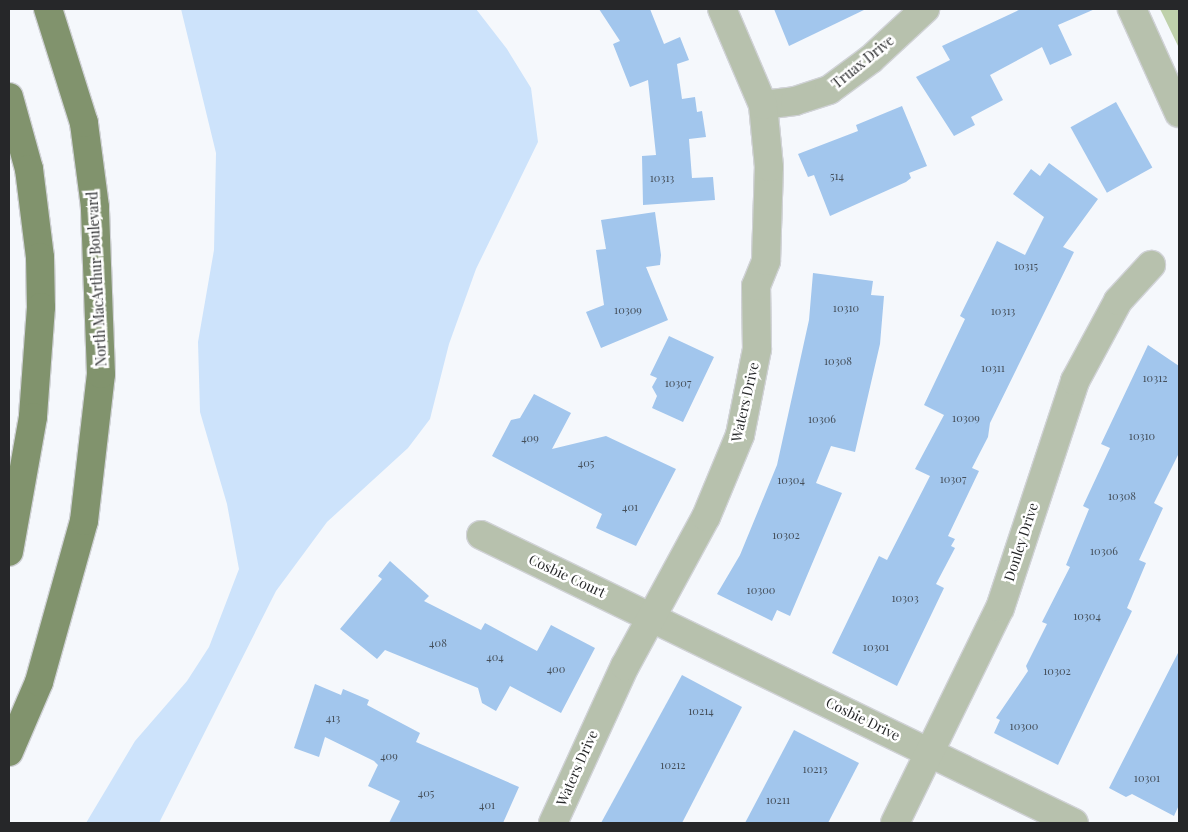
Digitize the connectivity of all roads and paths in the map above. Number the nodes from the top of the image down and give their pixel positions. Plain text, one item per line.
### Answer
1 (48, 9) edge
2 (722, 9) edge
3 (925, 9) edge
4 (1132, 9) edge
5 (9, 97) edge
6 (763, 105) junction
7 (1179, 114) edge
8 (1151, 265) dead end
9 (481, 535) dead end
10 (9, 552) edge
11 (652, 616) junction
12 (9, 752) edge
13 (931, 752) junction
14 (553, 823) edge
15 (895, 823) edge
16 (1074, 823) edge

1 - 12 main road, North MacArthur Boulevard
2 - 6 street, Waters Drive
3 - 6 street, Truax Drive
4 - 7 street
5 - 10 main road
6 - 11 street, Waters Drive
8 - 13 street, Donley Drive
9 - 11 street, Cosbie Court
11 - 13 street, Cosbie Drive
11 - 14 street, Waters Drive
13 - 15 street, Donley Drive
13 - 16 street, Cosbie Drive

